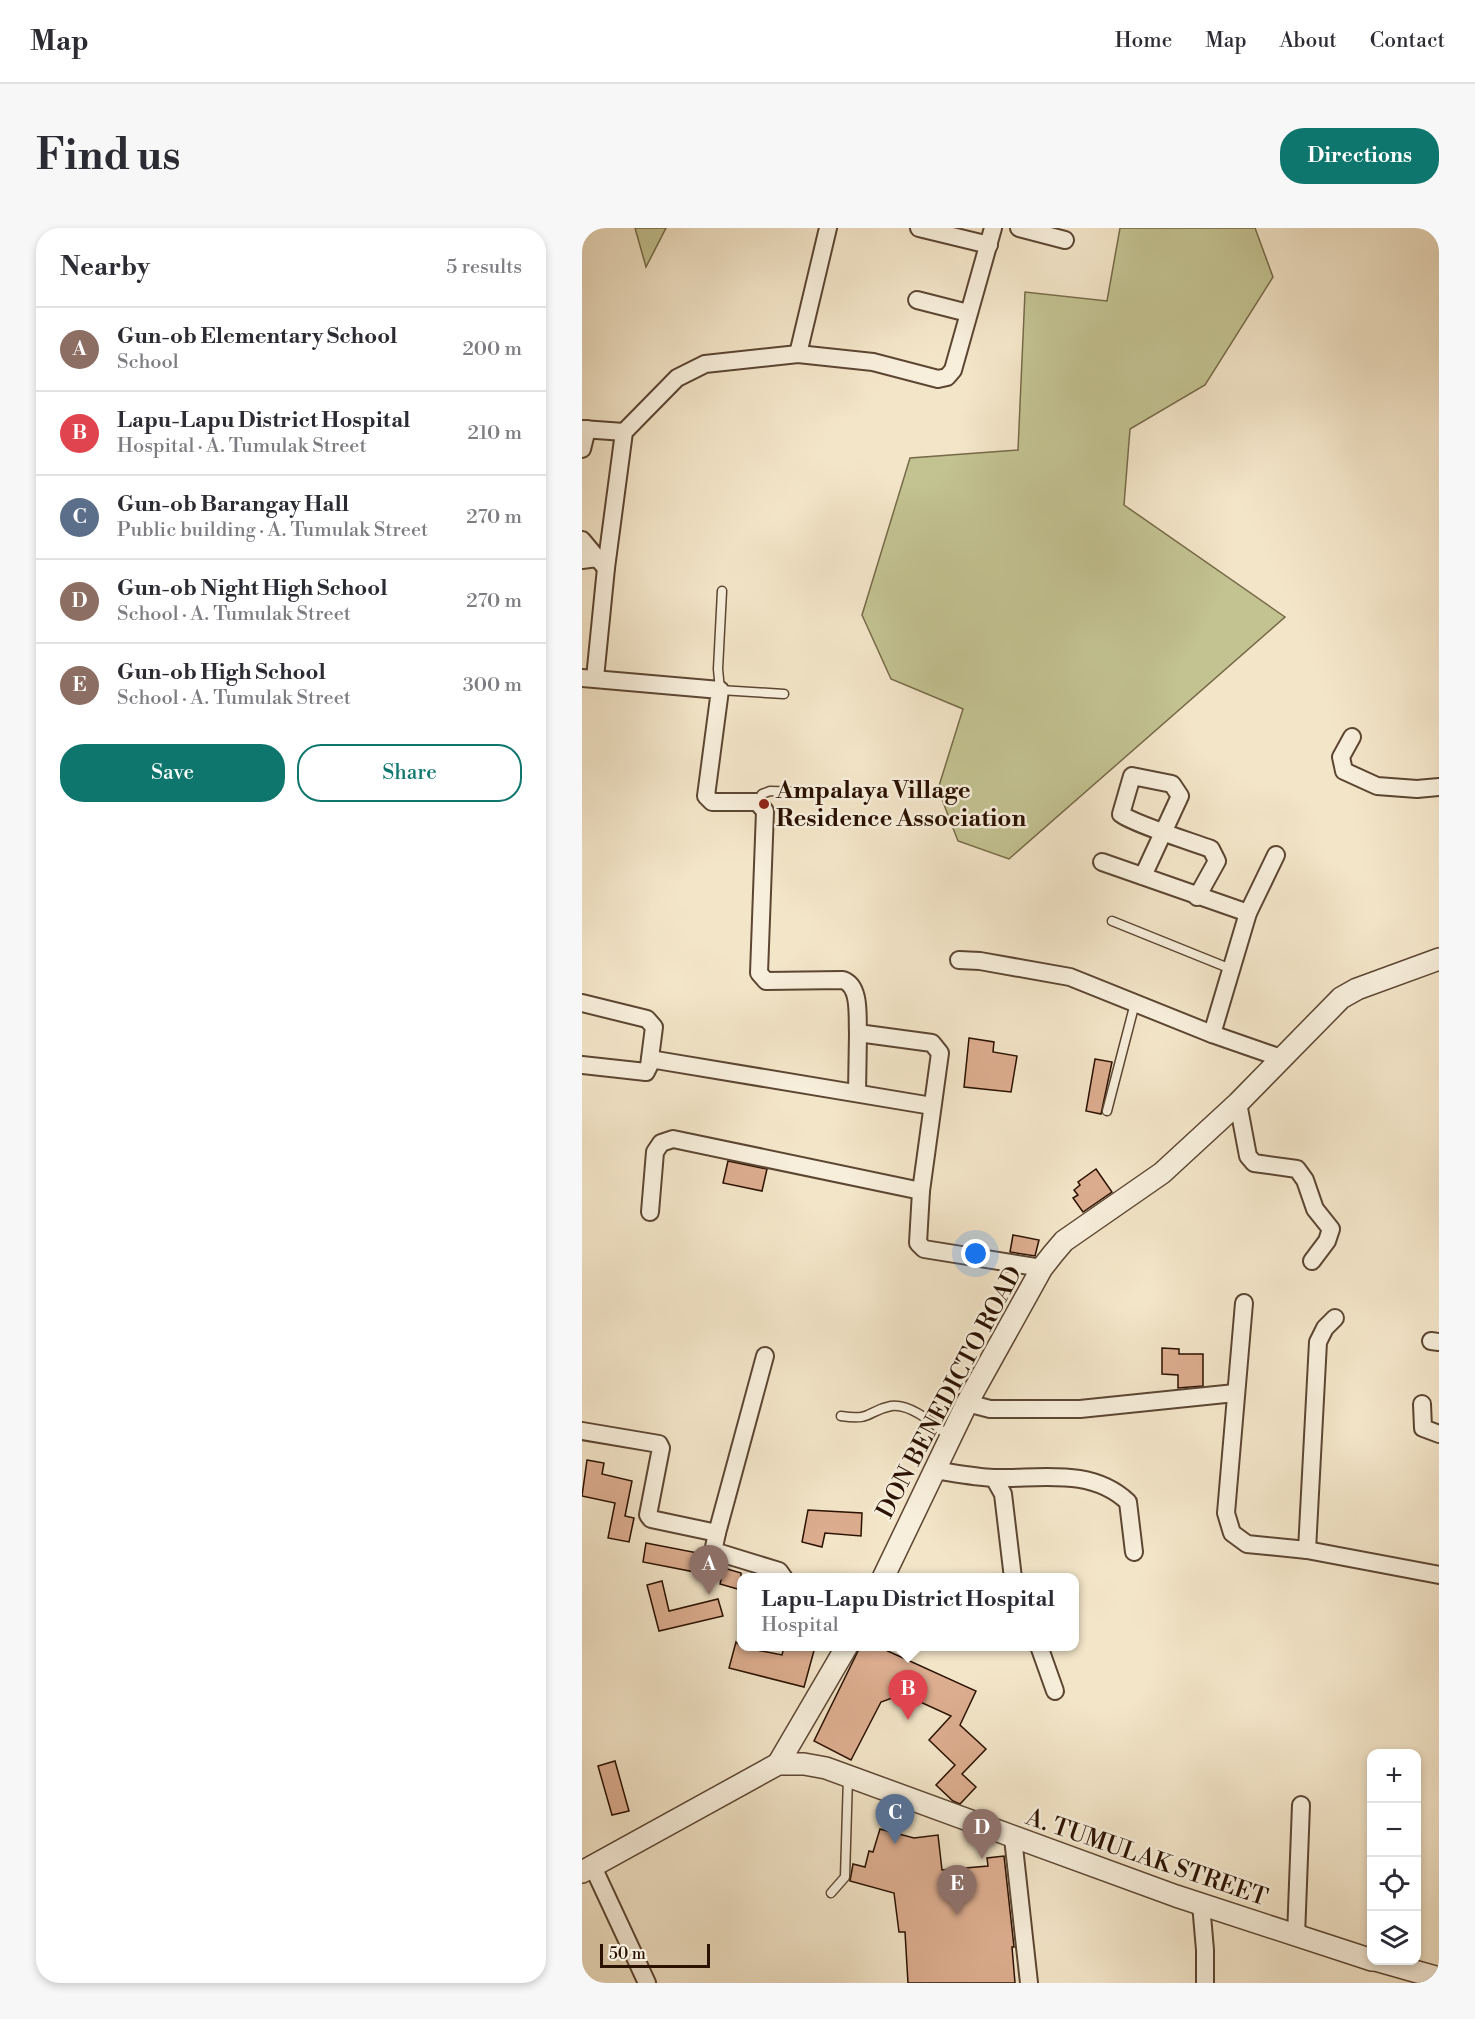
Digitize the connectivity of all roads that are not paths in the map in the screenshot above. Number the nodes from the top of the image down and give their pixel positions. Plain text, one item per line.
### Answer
1 (828, 228) edge
2 (919, 228) edge
3 (993, 228) edge
4 (1019, 228) edge
5 (1065, 240) dead end
6 (988, 245) junction
7 (917, 300) dead end
8 (968, 313) junction
9 (798, 354) junction
10 (585, 429) edge
11 (624, 432) junction
12 (582, 449) edge
13 (582, 540) edge
14 (595, 562) edge
15 (722, 591) dead end
16 (588, 678) edge
17 (720, 690) junction
18 (784, 694) dead end
19 (1352, 737) dead end
20 (1439, 787) edge
21 (803, 792) dead end
22 (757, 802) junction
23 (1276, 855) dead end
24 (1102, 862) dead end
25 (1143, 876) junction
26 (1197, 897) junction
27 (1248, 913) junction
28 (1112, 921) dead end
29 (1439, 959) edge
30 (959, 960) dead end
31 (1231, 969) junction
32 (582, 1003) edge
33 (1135, 1003) junction
34 (858, 1033) junction
35 (1212, 1034) junction
36 (1281, 1058) junction
37 (650, 1059) junction
38 (582, 1065) edge
39 (857, 1094) junction
40 (1238, 1103) junction
41 (932, 1106) junction
42 (1107, 1111) dead end
43 (921, 1191) junction
44 (650, 1212) dead end
45 (1312, 1261) dead end
46 (1042, 1268) junction
47 (1244, 1303) dead end
48 (1335, 1318) dead end
49 (765, 1356) dead end
50 (1235, 1393) junction
51 (967, 1403) junction
52 (1422, 1404) dead end
53 (841, 1416) dead end
54 (582, 1431) edge
55 (1439, 1434) edge
56 (950, 1438) junction
57 (934, 1470) junction
58 (994, 1478) junction
59 (717, 1533) junction
60 (1307, 1550) junction
61 (1134, 1552) dead end
62 (780, 1573) edge
63 (885, 1573) edge
64 (1012, 1573) edge
65 (1439, 1575) edge
66 (845, 1651) edge
67 (1040, 1651) edge
68 (1055, 1691) dead end
69 (778, 1764) junction
70 (848, 1777) junction
71 (1301, 1804) dead end
72 (1013, 1838) junction
73 (588, 1869) edge
74 (831, 1893) dead end
75 (1201, 1904) junction
76 (1296, 1936) junction
77 (1367, 1958) edge
78 (1391, 1965) edge
79 (1439, 1978) edge
80 (647, 1983) edge
81 (1029, 1983) edge
82 (1205, 1983) edge

1 - 9 street
2 - 6 street
3 - 6 street
4 - 5 street
6 - 8 street
7 - 8 street
8 - 9 street
9 - 11 street
10 - 11 street
10 - 12 street
11 - 14 street
13 - 14 street
14 - 16 street
15 - 17 lane
16 - 17 street
17 - 18 lane
17 - 22 street
19 - 20 street
21 - 22 lane
22 - 34 street
23 - 27 street
24 - 25 street
25 - 26 street
25 - 26 street
26 - 27 street
27 - 31 street
28 - 31 lane
29 - 36 street, DON BENEDICTO ROAD
30 - 33 street
31 - 35 street
32 - 37 street
33 - 35 street
33 - 42 lane
34 - 39 street
34 - 41 street
35 - 36 street
36 - 40 street, DON BENEDICTO ROAD
37 - 38 street
37 - 39 street
39 - 41 street
40 - 45 street
40 - 46 street, DON BENEDICTO ROAD
41 - 43 street
43 - 44 street
43 - 46 street
46 - 51 street, DON BENEDICTO ROAD
47 - 50 street
48 - 60 street
49 - 59 street
50 - 51 street
50 - 60 street
51 - 56 street, DON BENEDICTO ROAD
52 - 55 street
53 - 56 lane
54 - 59 street
56 - 57 street, DON BENEDICTO ROAD
57 - 58 street
57 - 63 street, DON BENEDICTO ROAD
58 - 61 street
58 - 64 street
59 - 62 street
60 - 65 street
66 - 69 street
67 - 68 street
69 - 70 street, A. TUMULAK STREET
69 - 73 street
70 - 72 street, A. TUMULAK STREET
70 - 74 lane
71 - 76 street
72 - 75 street, A. TUMULAK STREET
72 - 81 street
73 - 80 street
75 - 76 street, A. TUMULAK STREET
75 - 82 street
76 - 77 street, A. TUMULAK STREET
78 - 79 street, A. TUMULAK STREET

